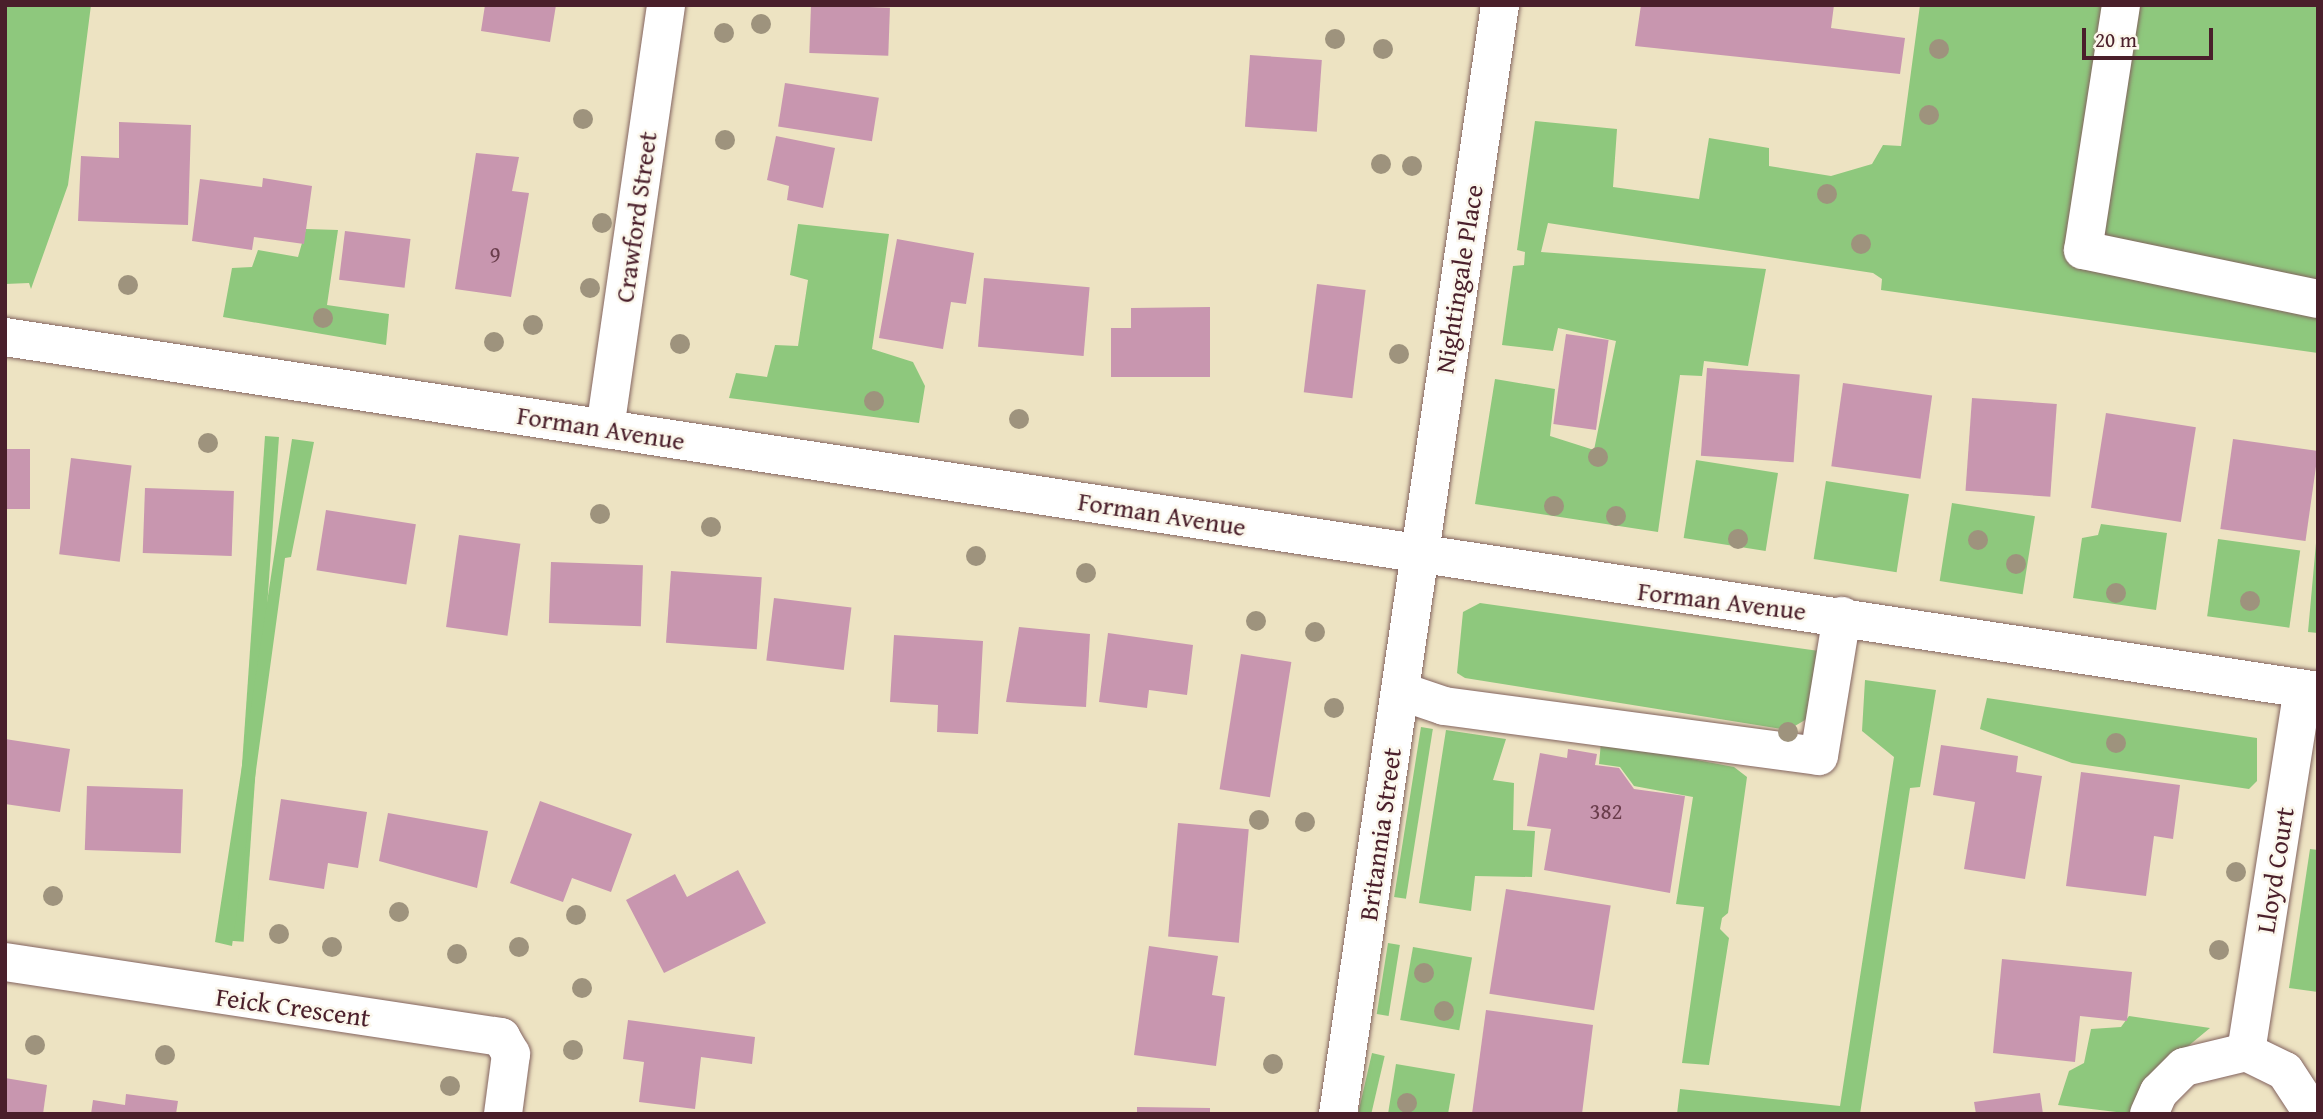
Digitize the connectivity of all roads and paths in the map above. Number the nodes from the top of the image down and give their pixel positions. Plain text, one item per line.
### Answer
1 (666, 5) edge
2 (1500, 5) edge
3 (2121, 5) edge
4 (2318, 299) edge
5 (5, 337) edge
6 (605, 429) junction
7 (1420, 554) junction
8 (1842, 616) junction
9 (2310, 690) edge
10 (1400, 691) junction
11 (5, 962) edge
12 (2246, 1052) junction
13 (503, 1114) edge
14 (1338, 1114) edge
15 (2149, 1114) edge
16 (2313, 1114) edge

1 - 6 street, Crawford Street
2 - 7 street, Nightingale Place
3 - 4 street
5 - 6 street, Forman Avenue
6 - 7 street, Forman Avenue
7 - 8 street, Forman Avenue
7 - 10 street, Britannia Street
8 - 9 street, Forman Avenue
8 - 10 street
9 - 12 street, Lloyd Court
10 - 14 street, Britannia Street
11 - 13 street, Feick Crescent
12 - 15 street
12 - 16 street

